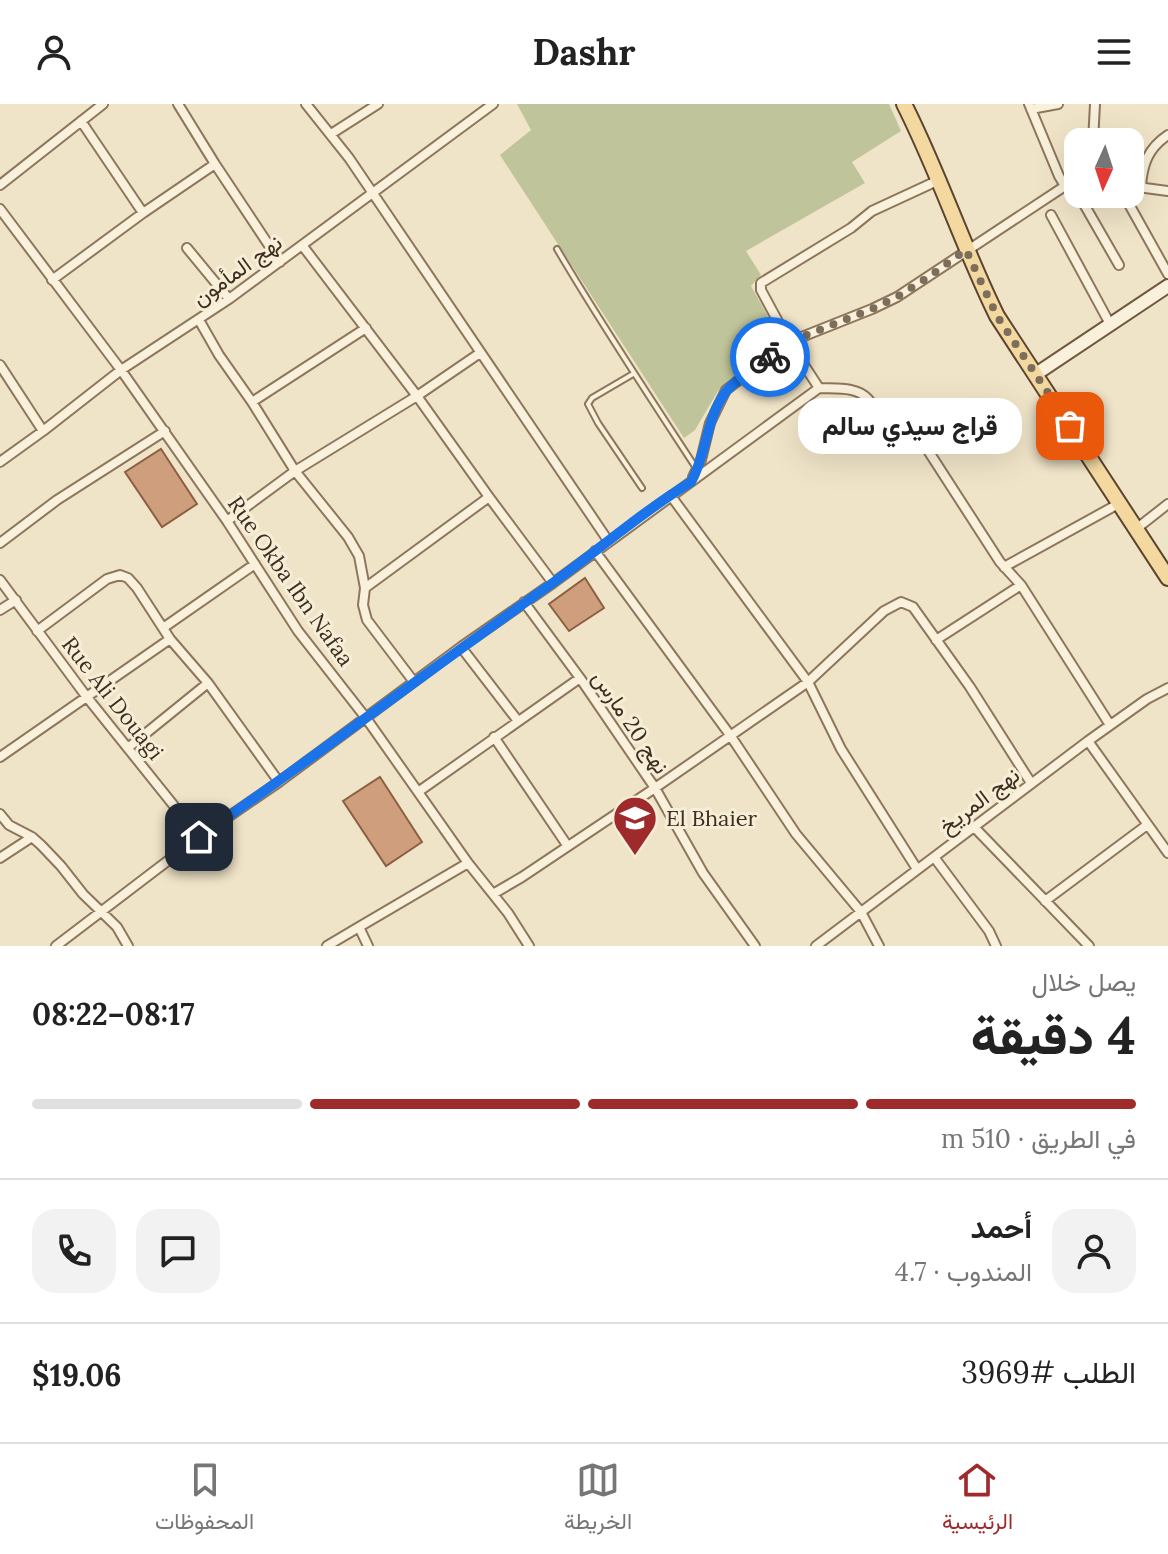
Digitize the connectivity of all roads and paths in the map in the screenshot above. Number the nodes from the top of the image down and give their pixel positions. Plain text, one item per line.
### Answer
1 (103, 104) edge
2 (178, 104) edge
3 (306, 104) edge
4 (378, 104) edge
5 (493, 104) edge
6 (1058, 104) edge
7 (1095, 104) edge
8 (907, 105) edge
9 (1030, 106) edge
10 (81, 121) junction
11 (1094, 128) edge
12 (331, 134) junction
13 (1168, 135) edge
14 (215, 164) junction
15 (1144, 165) edge
16 (1064, 173) edge
17 (939, 180) junction
18 (0, 185) edge
19 (1144, 188) edge
20 (1064, 190) edge
21 (1168, 191) edge
22 (371, 194) junction
23 (1086, 208) edge
24 (1131, 208) edge
25 (0, 209) edge
26 (143, 213) junction
27 (1051, 215) dead end
28 (302, 245) junction
29 (187, 248) dead end
30 (557, 249) dead end
31 (966, 250) junction
32 (280, 262) junction
33 (1119, 265) dead end
34 (1168, 274) edge
35 (52, 280) junction
36 (1168, 286) edge
37 (229, 299) junction
38 (199, 320) junction
39 (1110, 324) junction
40 (366, 328) junction
41 (789, 342) junction
42 (480, 353) junction
43 (0, 365) edge
44 (121, 370) junction
45 (633, 374) junction
46 (1036, 374) junction
47 (819, 388) junction
48 (417, 396) junction
49 (252, 402) junction
50 (43, 431) junction
51 (165, 431) junction
52 (0, 462) edge
53 (698, 470) junction
54 (295, 471) junction
55 (691, 482) junction
56 (642, 488) dead end
57 (671, 496) junction
58 (489, 497) junction
59 (1120, 503) junction
60 (1168, 504) edge
61 (227, 521) junction
62 (1136, 529) junction
63 (609, 542) junction
64 (0, 543) edge
65 (595, 551) junction
66 (255, 564) junction
67 (1004, 567) junction
68 (1168, 578) edge
69 (0, 580) edge
70 (553, 583) junction
71 (1021, 585) junction
72 (365, 588) junction
73 (16, 600) junction
74 (524, 602) junction
75 (0, 610) edge
76 (163, 628) junction
77 (37, 631) junction
78 (170, 639) junction
79 (936, 640) junction
80 (461, 647) junction
81 (580, 678) junction
82 (414, 682) junction
83 (808, 682) junction
84 (208, 683) junction
85 (1168, 688) edge
86 (86, 696) junction
87 (366, 718) junction
88 (518, 721) junction
89 (1110, 725) junction
90 (730, 735) junction
91 (494, 737) junction
92 (1088, 741) junction
93 (129, 747) junction
94 (1, 754) edge
95 (279, 782) junction
96 (1031, 783) junction
97 (655, 788) junction
98 (418, 792) junction
99 (0, 814) edge
100 (1147, 825) junction
101 (975, 828) junction
102 (32, 837) junction
103 (199, 837) junction
104 (567, 845) junction
105 (1168, 853) edge
106 (934, 857) junction
107 (0, 858) edge
108 (468, 863) junction
109 (917, 869) junction
110 (493, 894) junction
111 (1045, 901) junction
112 (101, 911) junction
113 (861, 912) junction
114 (359, 927) junction
115 (56, 946) edge
116 (128, 946) edge
117 (327, 946) edge
118 (368, 946) edge
119 (529, 946) edge
120 (755, 946) edge
121 (816, 946) edge
122 (879, 946) edge
123 (996, 946) edge
124 (1089, 946) edge

1 - 10 street
2 - 14 street
3 - 12 street
4 - 12 street
5 - 22 street, نهج المأمون
6 - 9 street
7 - 11 street
8 - 17 main road
9 - 16 street
10 - 18 street
10 - 26 street
12 - 22 street
13 - 15 street
14 - 26 street
14 - 32 street
17 - 31 main road
17 - 41 street
19 - 21 street
20 - 31 street
22 - 28 street, نهج المأمون
22 - 42 street
23 - 33 street
24 - 34 street
25 - 35 street, Rue Okba Ibn Nafaa
26 - 35 street
27 - 39 street
28 - 32 street, نهج المأمون
28 - 40 street
29 - 37 street
30 - 45 lane
31 - 41 street
31 - 46 main road
32 - 37 street, نهج المأمون
35 - 44 street, Rue Okba Ibn Nafaa
36 - 39 main road
37 - 38 street, نهج المأمون
38 - 44 street, نهج المأمون
38 - 49 street
39 - 46 main road
40 - 48 street
40 - 49 street
41 - 47 street
41 - 53 street
42 - 48 street
42 - 63 street
43 - 50 street
44 - 50 street, نهج المأمون
44 - 51 street, Rue Okba Ibn Nafaa
45 - 53 lane
45 - 56 lane
46 - 59 main road
47 - 55 street
47 - 67 street
48 - 54 street
48 - 58 street
49 - 54 street
50 - 52 street, نهج المأمون
51 - 61 street, Rue Okba Ibn Nafaa
51 - 64 street
53 - 55 street
54 - 61 street
54 - 72 street
55 - 57 street
57 - 63 street
57 - 83 street
58 - 70 street
58 - 72 street
59 - 62 main road
59 - 67 street
60 - 62 street
61 - 66 street, Rue Okba Ibn Nafaa
62 - 68 main road
63 - 65 street
65 - 70 street
65 - 90 street
66 - 76 street
66 - 87 street, Rue Okba Ibn Nafaa
67 - 71 street
69 - 73 street, Rue Ali Douagi
70 - 74 street
71 - 79 street
71 - 89 street
72 - 82 street
73 - 75 street
73 - 77 street, Rue Ali Douagi
74 - 80 street
74 - 81 street, نهج 20 مارس
76 - 77 street
76 - 78 street
77 - 86 street, Rue Ali Douagi
78 - 84 street
78 - 86 street
79 - 83 street
79 - 96 street
80 - 82 street
80 - 88 street
81 - 88 street
81 - 97 street, نهج 20 مارس
82 - 87 street
83 - 90 street
83 - 109 street
84 - 93 street
84 - 95 street
85 - 89 street, نهج المريخ
86 - 93 street, Rue Ali Douagi
86 - 94 street
87 - 95 street
87 - 98 street, Rue Okba Ibn Nafaa
88 - 91 street
89 - 92 street, نهج المريخ
90 - 97 street
90 - 113 street
91 - 98 street
91 - 104 street
92 - 96 street, نهج المريخ
92 - 100 street
93 - 103 street, Rue Ali Douagi
95 - 103 street
96 - 101 street, نهج المريخ
97 - 104 street
97 - 120 street, نهج 20 مارس
98 - 108 street, Rue Okba Ibn Nafaa
99 - 102 street
100 - 105 street
100 - 111 street
101 - 106 street, نهج المريخ
101 - 111 street
102 - 107 street
102 - 112 street
103 - 112 street
104 - 110 street
106 - 109 street, نهج المريخ
106 - 123 street
108 - 110 street, Rue Okba Ibn Nafaa
108 - 114 street
109 - 113 street, نهج المريخ
110 - 119 street, Rue Okba Ibn Nafaa
111 - 124 street
112 - 115 street
112 - 116 street
113 - 121 street, نهج المريخ
113 - 122 street
114 - 117 street
114 - 118 street

